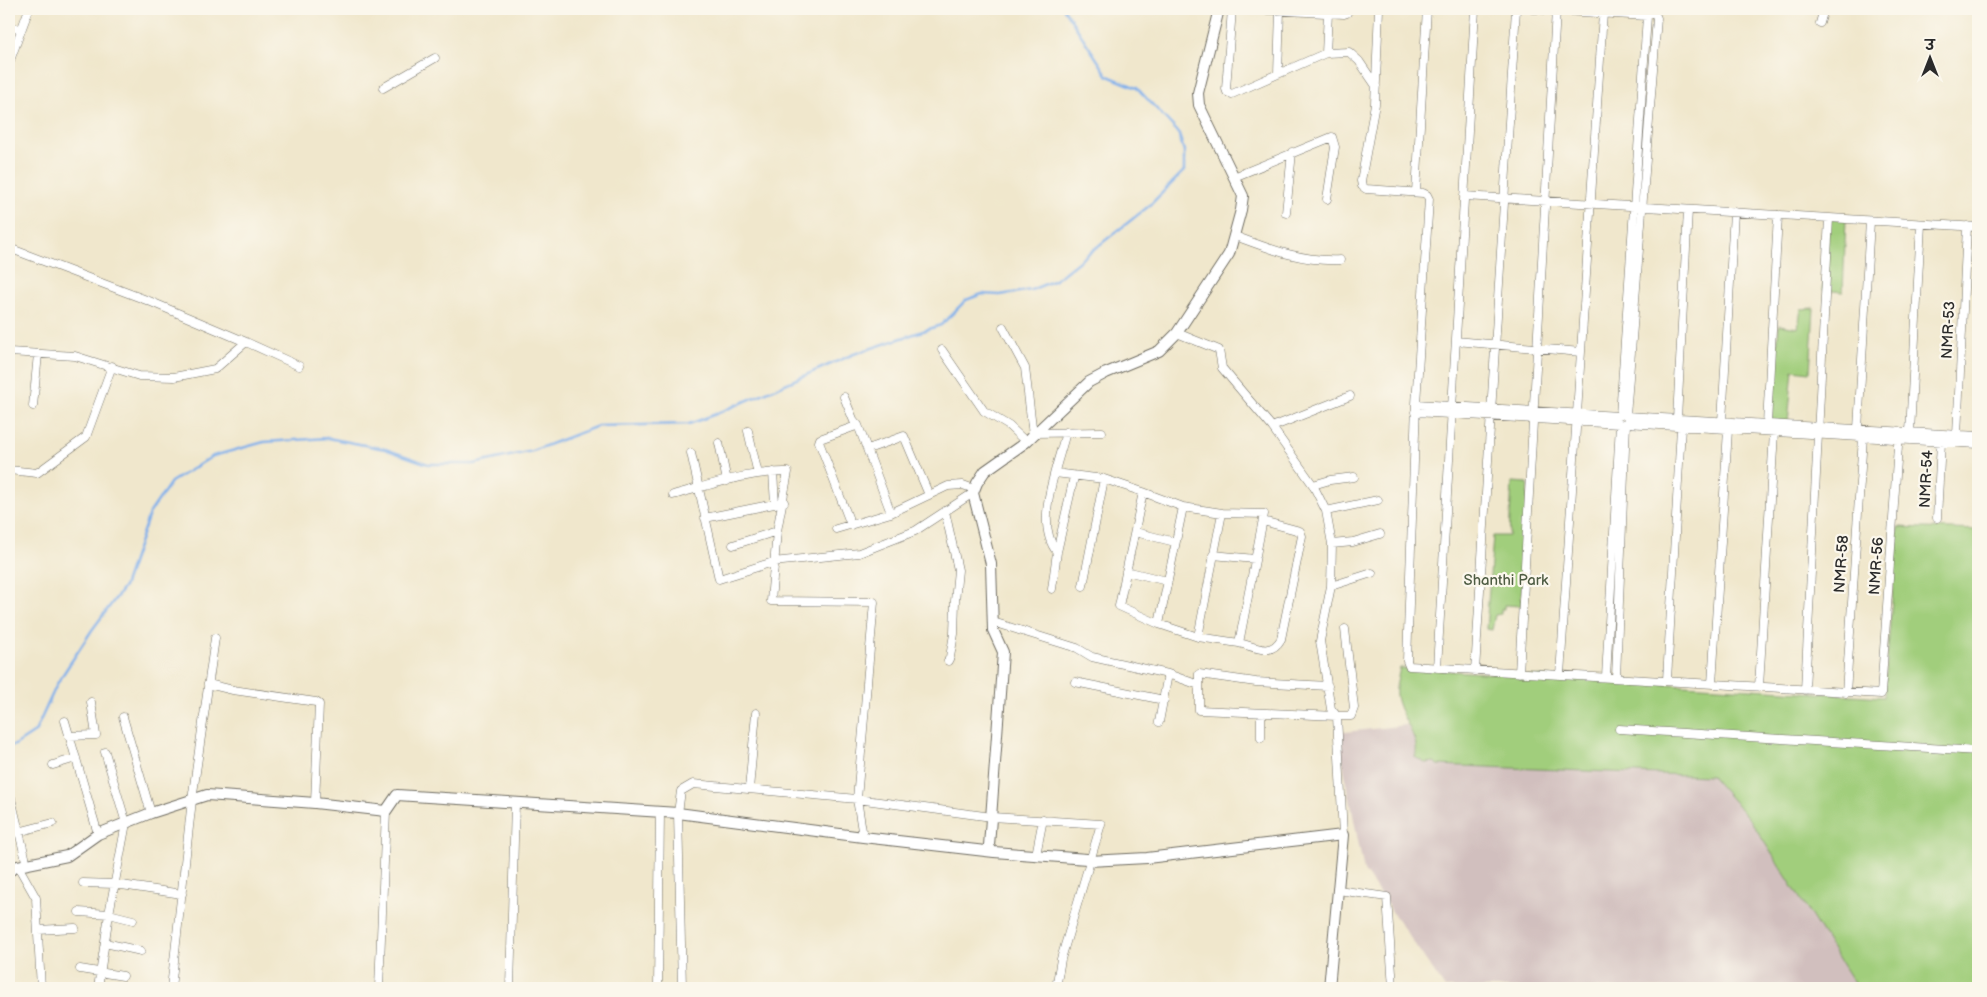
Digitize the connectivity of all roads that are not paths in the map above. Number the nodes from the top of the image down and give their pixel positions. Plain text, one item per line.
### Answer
1 (29, 9) edge
2 (1219, 9) edge
3 (1232, 9) edge
4 (1251, 9) edge
5 (1348, 9) edge
6 (1379, 9) edge
7 (1427, 9) edge
8 (1475, 9) edge
9 (1516, 9) edge
10 (1532, 9) edge
11 (1824, 9) edge
12 (1280, 10) junction
13 (1556, 10) junction
14 (1651, 12) edge
15 (1328, 13) junction
16 (1603, 13) junction
17 (1820, 23) dead end
18 (9, 25) edge
19 (20, 30) junction
20 (1326, 53) junction
21 (435, 58) dead end
22 (9, 62) edge
23 (1278, 74) junction
24 (1376, 86) junction
25 (383, 88) dead end
26 (1292, 152) junction
27 (1234, 177) junction
28 (1416, 192) junction
29 (1464, 196) junction
30 (1327, 199) dead end
31 (1504, 199) junction
32 (1545, 201) junction
33 (1590, 204) junction
34 (1638, 207) junction
35 (1688, 210) junction
36 (1734, 212) junction
37 (1286, 213) dead end
38 (1778, 215) junction
39 (1828, 218) junction
40 (1870, 221) junction
41 (1921, 224) junction
42 (1967, 226) junction
43 (1978, 227) edge
44 (1235, 236) junction
45 (9, 248) edge
46 (1340, 260) dead end
47 (1003, 326) dead end
48 (1177, 333) junction
49 (1456, 341) junction
50 (246, 342) junction
51 (1495, 345) junction
52 (1538, 348) junction
53 (942, 350) dead end
54 (9, 352) edge
55 (1581, 352) junction
56 (38, 354) junction
57 (112, 366) junction
58 (299, 366) dead end
59 (1350, 396) dead end
60 (844, 397) dead end
61 (33, 406) dead end
62 (1415, 408) junction
63 (1452, 410) junction
64 (1491, 412) junction
65 (1533, 415) junction
66 (1576, 417) junction
67 (1622, 419) junction
68 (1677, 419) junction
69 (1722, 422) junction
70 (1767, 424) junction
71 (856, 426) junction
72 (1272, 427) junction
73 (1681, 427) junction
74 (1858, 429) junction
75 (1728, 430) junction
76 (748, 431) dead end
77 (1818, 431) junction
78 (1066, 432) junction
79 (1102, 432) dead end
80 (1774, 432) junction
81 (1910, 432) junction
82 (1899, 435) junction
83 (1957, 435) junction
84 (1031, 436) junction
85 (1978, 436) edge
86 (1863, 437) junction
87 (1941, 442) junction
88 (719, 443) dead end
89 (1978, 444) edge
90 (868, 449) junction
91 (691, 453) dead end
92 (9, 470) edge
93 (773, 472) junction
94 (1055, 473) junction
95 (758, 474) junction
96 (1074, 477) junction
97 (1354, 477) dead end
98 (1104, 480) junction
99 (727, 481) junction
100 (1313, 485) junction
101 (699, 488) junction
102 (973, 491) junction
103 (1143, 492) junction
104 (673, 495) dead end
105 (930, 495) junction
106 (1378, 500) dead end
107 (784, 502) junction
108 (776, 504) junction
109 (1183, 506) junction
110 (945, 511) junction
111 (1326, 511) junction
112 (891, 513) junction
113 (1222, 513) junction
114 (705, 518) junction
115 (1937, 518) dead end
116 (1263, 521) junction
117 (851, 525) junction
118 (836, 529) dead end
119 (777, 531) junction
120 (1135, 532) junction
121 (1380, 534) dead end
122 (1175, 542) junction
123 (733, 544) dead end
124 (1332, 544) junction
125 (1057, 552) junction
126 (1213, 555) junction
127 (1255, 559) junction
128 (773, 562) junction
129 (1126, 571) junction
130 (1372, 573) dead end
131 (1167, 581) junction
132 (1083, 586) dead end
133 (1331, 586) junction
134 (1052, 589) dead end
135 (993, 622) junction
136 (1159, 624) junction
137 (1345, 629) dead end
138 (1198, 637) junction
139 (215, 638) dead end
140 (1239, 643) junction
141 (948, 660) dead end
142 (1437, 668) junction
143 (1475, 671) junction
144 (1168, 674) junction
145 (1518, 674) junction
146 (1560, 675) junction
147 (1606, 677) junction
148 (1616, 678) junction
149 (1667, 680) junction
150 (1075, 682) dead end
151 (208, 684) junction
152 (1712, 684) junction
153 (1199, 685) junction
154 (1328, 686) junction
155 (1759, 687) junction
156 (1805, 690) junction
157 (1846, 693) junction
158 (1164, 700) junction
159 (91, 702) dead end
160 (756, 713) dead end
161 (1261, 713) junction
162 (123, 716) dead end
163 (1336, 716) junction
164 (65, 721) dead end
165 (1158, 722) dead end
166 (1619, 729) dead end
167 (69, 736) junction
168 (1261, 738) dead end
169 (1978, 751) edge
170 (104, 752) dead end
171 (76, 758) junction
172 (53, 764) dead end
173 (748, 788) junction
174 (9, 790) edge
175 (10, 800) edge
176 (192, 800) junction
177 (857, 800) junction
178 (315, 803) junction
179 (515, 803) junction
180 (386, 811) junction
181 (660, 812) junction
182 (151, 813) junction
183 (678, 813) junction
184 (992, 817) junction
185 (1043, 819) junction
186 (53, 823) dead end
187 (126, 823) junction
188 (18, 831) junction
189 (9, 832) edge
190 (98, 834) junction
191 (1343, 834) junction
192 (863, 838) junction
193 (990, 850) junction
194 (1036, 855) junction
195 (1089, 861) junction
196 (18, 867) edge
197 (83, 883) dead end
198 (115, 884) junction
199 (1338, 890) junction
200 (182, 894) junction
201 (79, 912) dead end
202 (109, 914) junction
203 (133, 920) dead end
204 (74, 928) dead end
205 (38, 930) junction
206 (105, 943) junction
207 (141, 951) dead end
208 (80, 969) dead end
209 (101, 972) junction
210 (123, 976) dead end
211 (41, 988) edge
212 (98, 988) edge
213 (171, 988) edge
214 (379, 988) edge
215 (510, 988) edge
216 (658, 988) edge
217 (682, 988) edge
218 (1056, 988) edge
219 (1329, 988) edge
220 (1393, 988) edge

1 - 19 street
2 - 27 street
3 - 23 street
4 - 12 street
5 - 15 street
6 - 24 street
7 - 28 street
8 - 29 street
9 - 31 street
10 - 13 street
11 - 17 street
12 - 15 street
12 - 23 street
13 - 16 street
13 - 32 street
14 - 16 street
14 - 34 street
15 - 20 street
16 - 33 street
18 - 19 street
19 - 22 street
20 - 23 street
20 - 24 street
21 - 25 street
24 - 28 street
26 - 27 street
26 - 30 street
26 - 37 street
27 - 44 street
28 - 62 street
29 - 31 street
29 - 49 street
31 - 32 street
31 - 51 street
32 - 33 street
32 - 52 street
33 - 34 street
33 - 55 street
34 - 35 street
34 - 67 street
35 - 36 street
35 - 68 street
36 - 38 street
36 - 69 street
38 - 39 street
38 - 70 street
39 - 40 street
39 - 77 street
40 - 41 street
40 - 74 street
41 - 42 street
41 - 81 street
42 - 43 street
42 - 83 street, NMR-53
44 - 46 street
44 - 48 street
45 - 50 street
47 - 84 street
48 - 72 street
48 - 84 street
49 - 51 street
49 - 63 street
50 - 57 street
50 - 58 street
51 - 52 street
51 - 64 street
52 - 55 street
52 - 65 street
53 - 84 street
54 - 56 street
55 - 66 street
56 - 57 street
56 - 61 street
57 - 92 street
59 - 72 street
60 - 71 street
62 - 63 street
62 - 142 street
63 - 64 street
63 - 142 street
64 - 65 street
64 - 143 street
65 - 66 street
65 - 145 street
66 - 67 street
66 - 146 street
67 - 68 street
67 - 73 street
67 - 147 street
67 - 148 street
68 - 69 street
69 - 70 street
70 - 77 street
71 - 90 street
71 - 117 street
72 - 100 street
73 - 75 street
73 - 149 street
74 - 77 street
74 - 82 street
75 - 80 street
75 - 152 street
76 - 95 street
77 - 80 street
77 - 86 street
77 - 156 street
78 - 79 street
78 - 84 street
78 - 94 street
80 - 155 street
81 - 82 street
81 - 83 street
82 - 86 street
82 - 87 street
82 - 157 street, NMR-56
83 - 85 street
84 - 102 street
86 - 157 street, NMR-58
87 - 89 street
87 - 115 street, NMR-54
88 - 99 street
90 - 105 street
90 - 112 street
91 - 101 street
93 - 95 street
93 - 107 street
93 - 108 street
94 - 96 street
94 - 125 street
95 - 99 street
96 - 98 street
96 - 125 street
97 - 100 street
98 - 103 street
98 - 132 street
99 - 101 street
100 - 111 street
101 - 104 street
101 - 114 street
102 - 105 street
102 - 110 street
102 - 135 street
103 - 109 street
103 - 120 street
105 - 112 street
106 - 111 street
107 - 108 street
107 - 119 street
108 - 114 street
109 - 113 street
109 - 122 street
110 - 128 street
110 - 141 street
111 - 124 street
112 - 117 street
113 - 116 street
113 - 126 street
114 - 128 street
116 - 127 street
116 - 140 street
117 - 118 street
119 - 123 street
119 - 128 street
120 - 122 street
120 - 129 street
121 - 124 street
122 - 131 street
124 - 133 street
125 - 134 street
126 - 127 street
126 - 138 street
127 - 140 street
128 - 177 street
129 - 131 street
129 - 136 street
130 - 133 street
131 - 136 street
133 - 154 street
135 - 144 street
135 - 184 street
136 - 138 street
137 - 163 street
138 - 140 street
139 - 151 street
142 - 143 street
143 - 145 street
144 - 153 street
144 - 158 street
145 - 146 street
146 - 147 street
147 - 148 street
148 - 149 street
149 - 152 street
150 - 158 street
151 - 176 street
151 - 178 street
152 - 155 street
153 - 154 street
153 - 161 street
154 - 163 street
155 - 156 street
156 - 157 street
158 - 165 street
159 - 167 street
160 - 173 street
161 - 163 street
161 - 168 street
162 - 182 street
163 - 191 street
164 - 167 street
166 - 169 street
167 - 171 street
170 - 187 street
171 - 172 street
171 - 190 street
173 - 177 street
173 - 183 street
174 - 175 street
175 - 188 street
176 - 178 street
176 - 182 street
176 - 200 street
177 - 184 street
177 - 192 street
178 - 180 street
179 - 180 street
179 - 181 street
179 - 215 street
180 - 214 street
181 - 183 street
181 - 216 street
182 - 187 street
183 - 192 street
183 - 217 street
184 - 185 street
184 - 193 street
185 - 194 street
185 - 195 street
186 - 188 street
187 - 190 street
187 - 198 street
188 - 189 street
188 - 196 street
190 - 196 street
191 - 195 street
191 - 199 street
192 - 193 street
193 - 194 street
194 - 195 street
195 - 218 street
196 - 205 street
197 - 198 street
198 - 200 street
198 - 202 street
199 - 219 street
199 - 220 street
200 - 213 street
201 - 202 street
202 - 203 street
202 - 206 street
204 - 205 street
205 - 211 street
206 - 207 street
206 - 209 street
208 - 209 street
209 - 210 street
209 - 212 street

